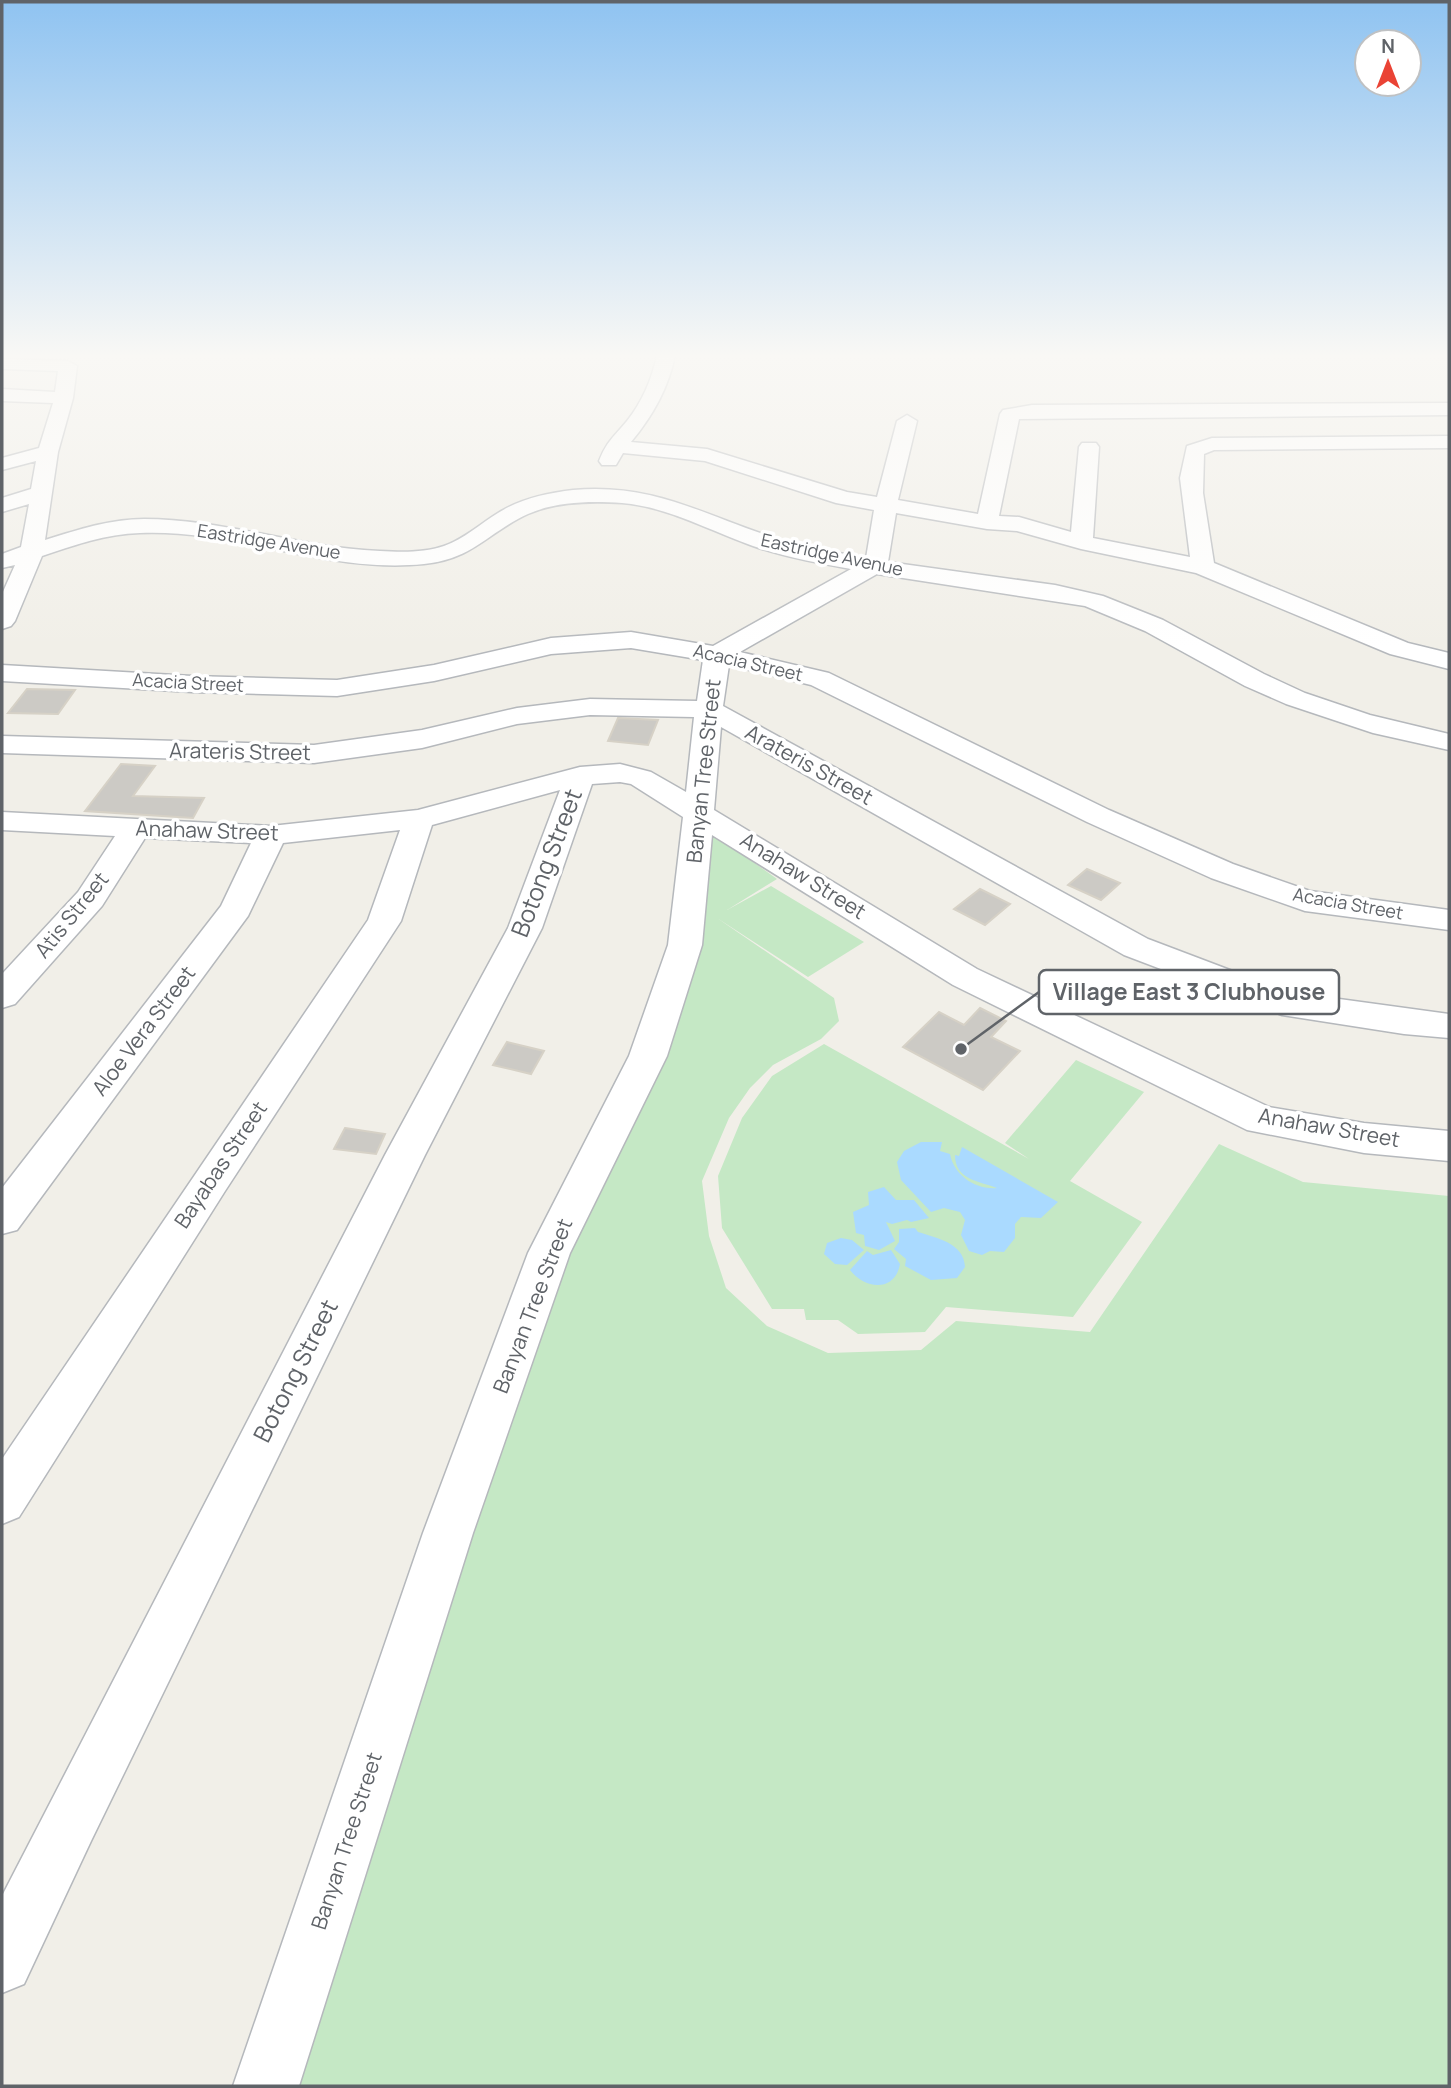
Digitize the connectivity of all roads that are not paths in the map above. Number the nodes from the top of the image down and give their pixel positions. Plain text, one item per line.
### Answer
1 (46, 452) edge
2 (48, 452) edge
3 (612, 452) edge
4 (689, 452) edge
5 (899, 452) edge
6 (1002, 452) edge
7 (1089, 452) edge
8 (1193, 452) edge
9 (2, 464) edge
10 (41, 494) junction
11 (597, 495) junction
12 (2, 505) edge
13 (886, 505) junction
14 (988, 522) junction
15 (1081, 542) junction
16 (32, 552) junction
17 (2, 561) edge
18 (876, 565) junction
19 (1203, 567) junction
20 (2, 621) edge
21 (717, 654) junction
22 (1449, 662) edge
23 (2, 673) edge
24 (709, 709) junction
25 (1449, 743) edge
26 (2, 744) edge
27 (580, 776) junction
28 (700, 813) junction
29 (419, 819) junction
30 (2, 822) edge
31 (135, 829) junction
32 (271, 835) junction
33 (1449, 920) edge
34 (2, 996) edge
35 (1449, 1026) edge
36 (1449, 1146) edge
37 (2, 1218) edge
38 (2, 1501) edge
39 (2, 1962) edge
40 (265, 2086) edge

1 - 9 street
2 - 10 street
3 - 11 street
4 - 13 street
5 - 13 street
6 - 14 street
7 - 15 street
8 - 19 street
10 - 12 street
10 - 16 street
11 - 16 street, Eastridge Avenue
11 - 18 street, Eastridge Avenue
13 - 14 street
13 - 18 street
14 - 15 street
15 - 19 street
16 - 17 street, Eastridge Avenue
16 - 20 street
18 - 21 street, Banyan Tree Street
18 - 25 street, Eastridge Avenue
19 - 22 street
21 - 23 street, Acacia Street
21 - 24 street, Banyan Tree Street
21 - 33 street, Acacia Street
24 - 26 street, Arateris Street
24 - 28 street, Banyan Tree Street
24 - 35 street, Arateris Street
27 - 28 street, Anahaw Street
27 - 29 street, Anahaw Street
27 - 39 street, Botong Street
28 - 36 street, Anahaw Street
28 - 40 street, Banyan Tree Street
29 - 32 street, Anahaw Street
29 - 38 street, Bayabas Street
30 - 31 street, Anahaw Street
31 - 32 street, Anahaw Street
31 - 34 street, Atis Street
32 - 37 street, Aloe Vera Street

